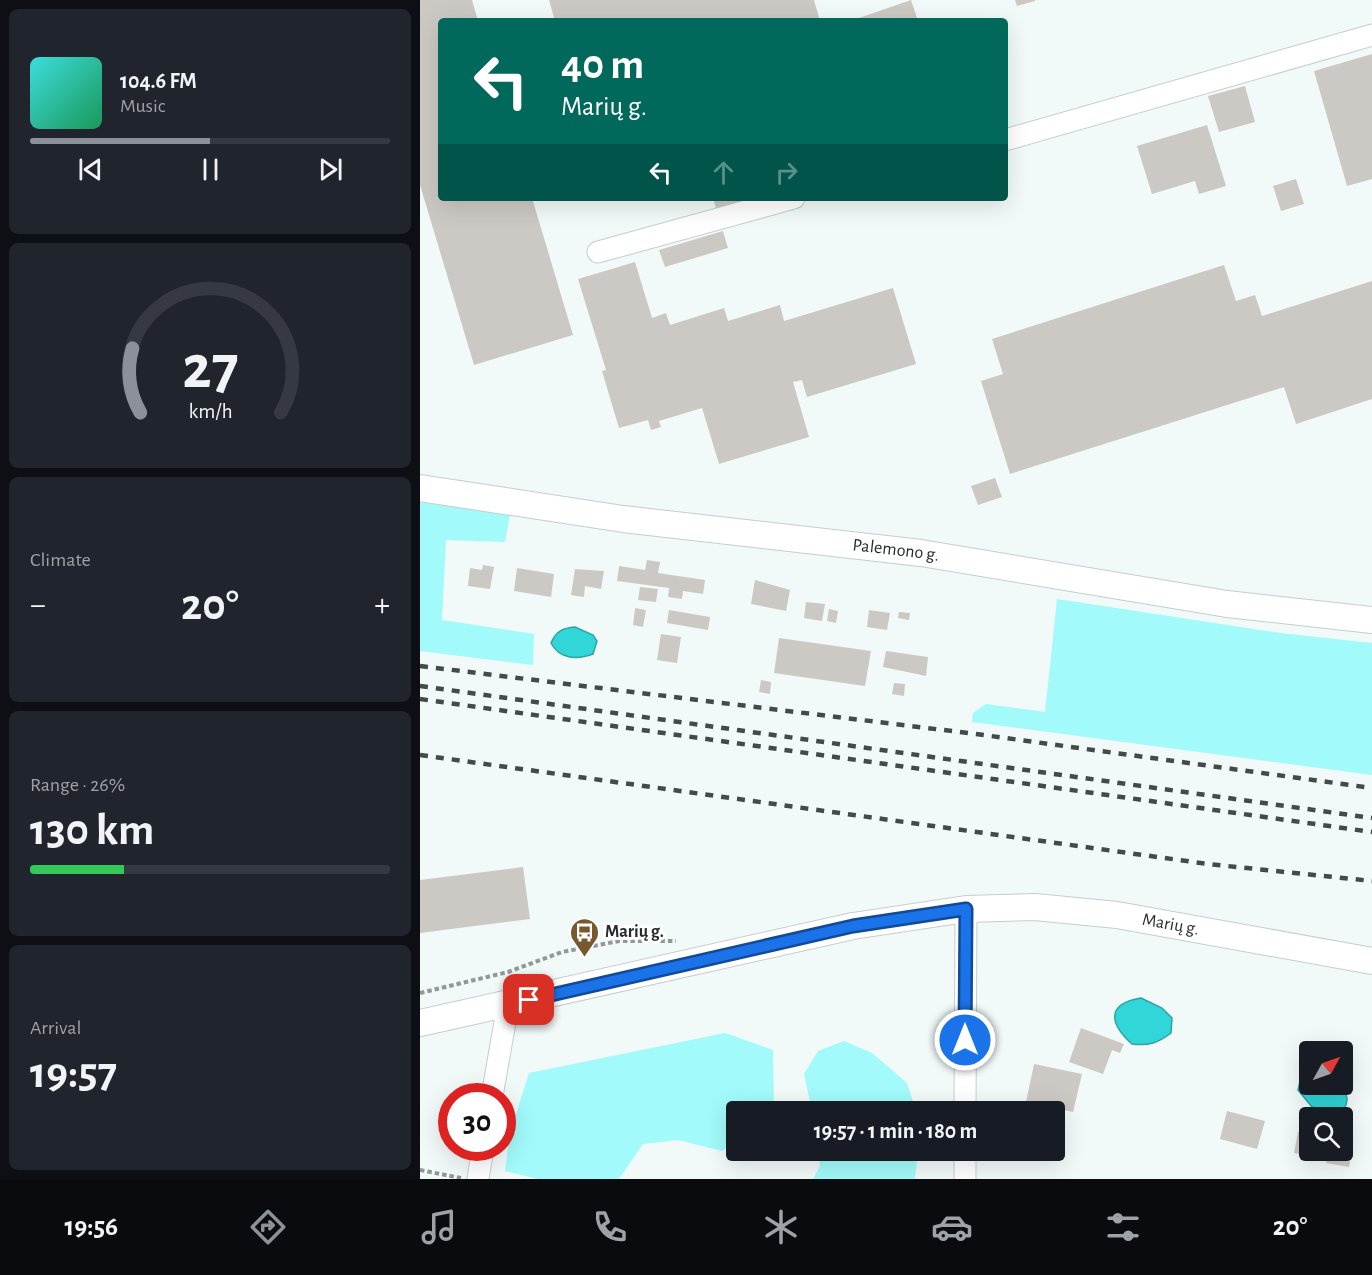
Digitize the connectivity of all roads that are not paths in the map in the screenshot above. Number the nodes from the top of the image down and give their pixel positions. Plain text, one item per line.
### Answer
1 (1372, 35) edge
2 (1008, 139) edge
3 (783, 201) edge
4 (598, 252) dead end
5 (420, 488) edge
6 (1372, 620) edge
7 (966, 909) junction
8 (1372, 961) edge
9 (508, 1005) junction
10 (420, 1023) edge
11 (494, 1083) edge
12 (965, 1101) edge
13 (481, 1161) edge
14 (965, 1161) edge
15 (478, 1179) edge
16 (965, 1179) edge

1 - 2 street
3 - 4 street
5 - 6 street, Palemono g.
7 - 8 street, Marių g.
7 - 9 street, Marių g.
7 - 12 street
9 - 10 street, Marių g.
9 - 11 street
13 - 15 street
14 - 16 street

